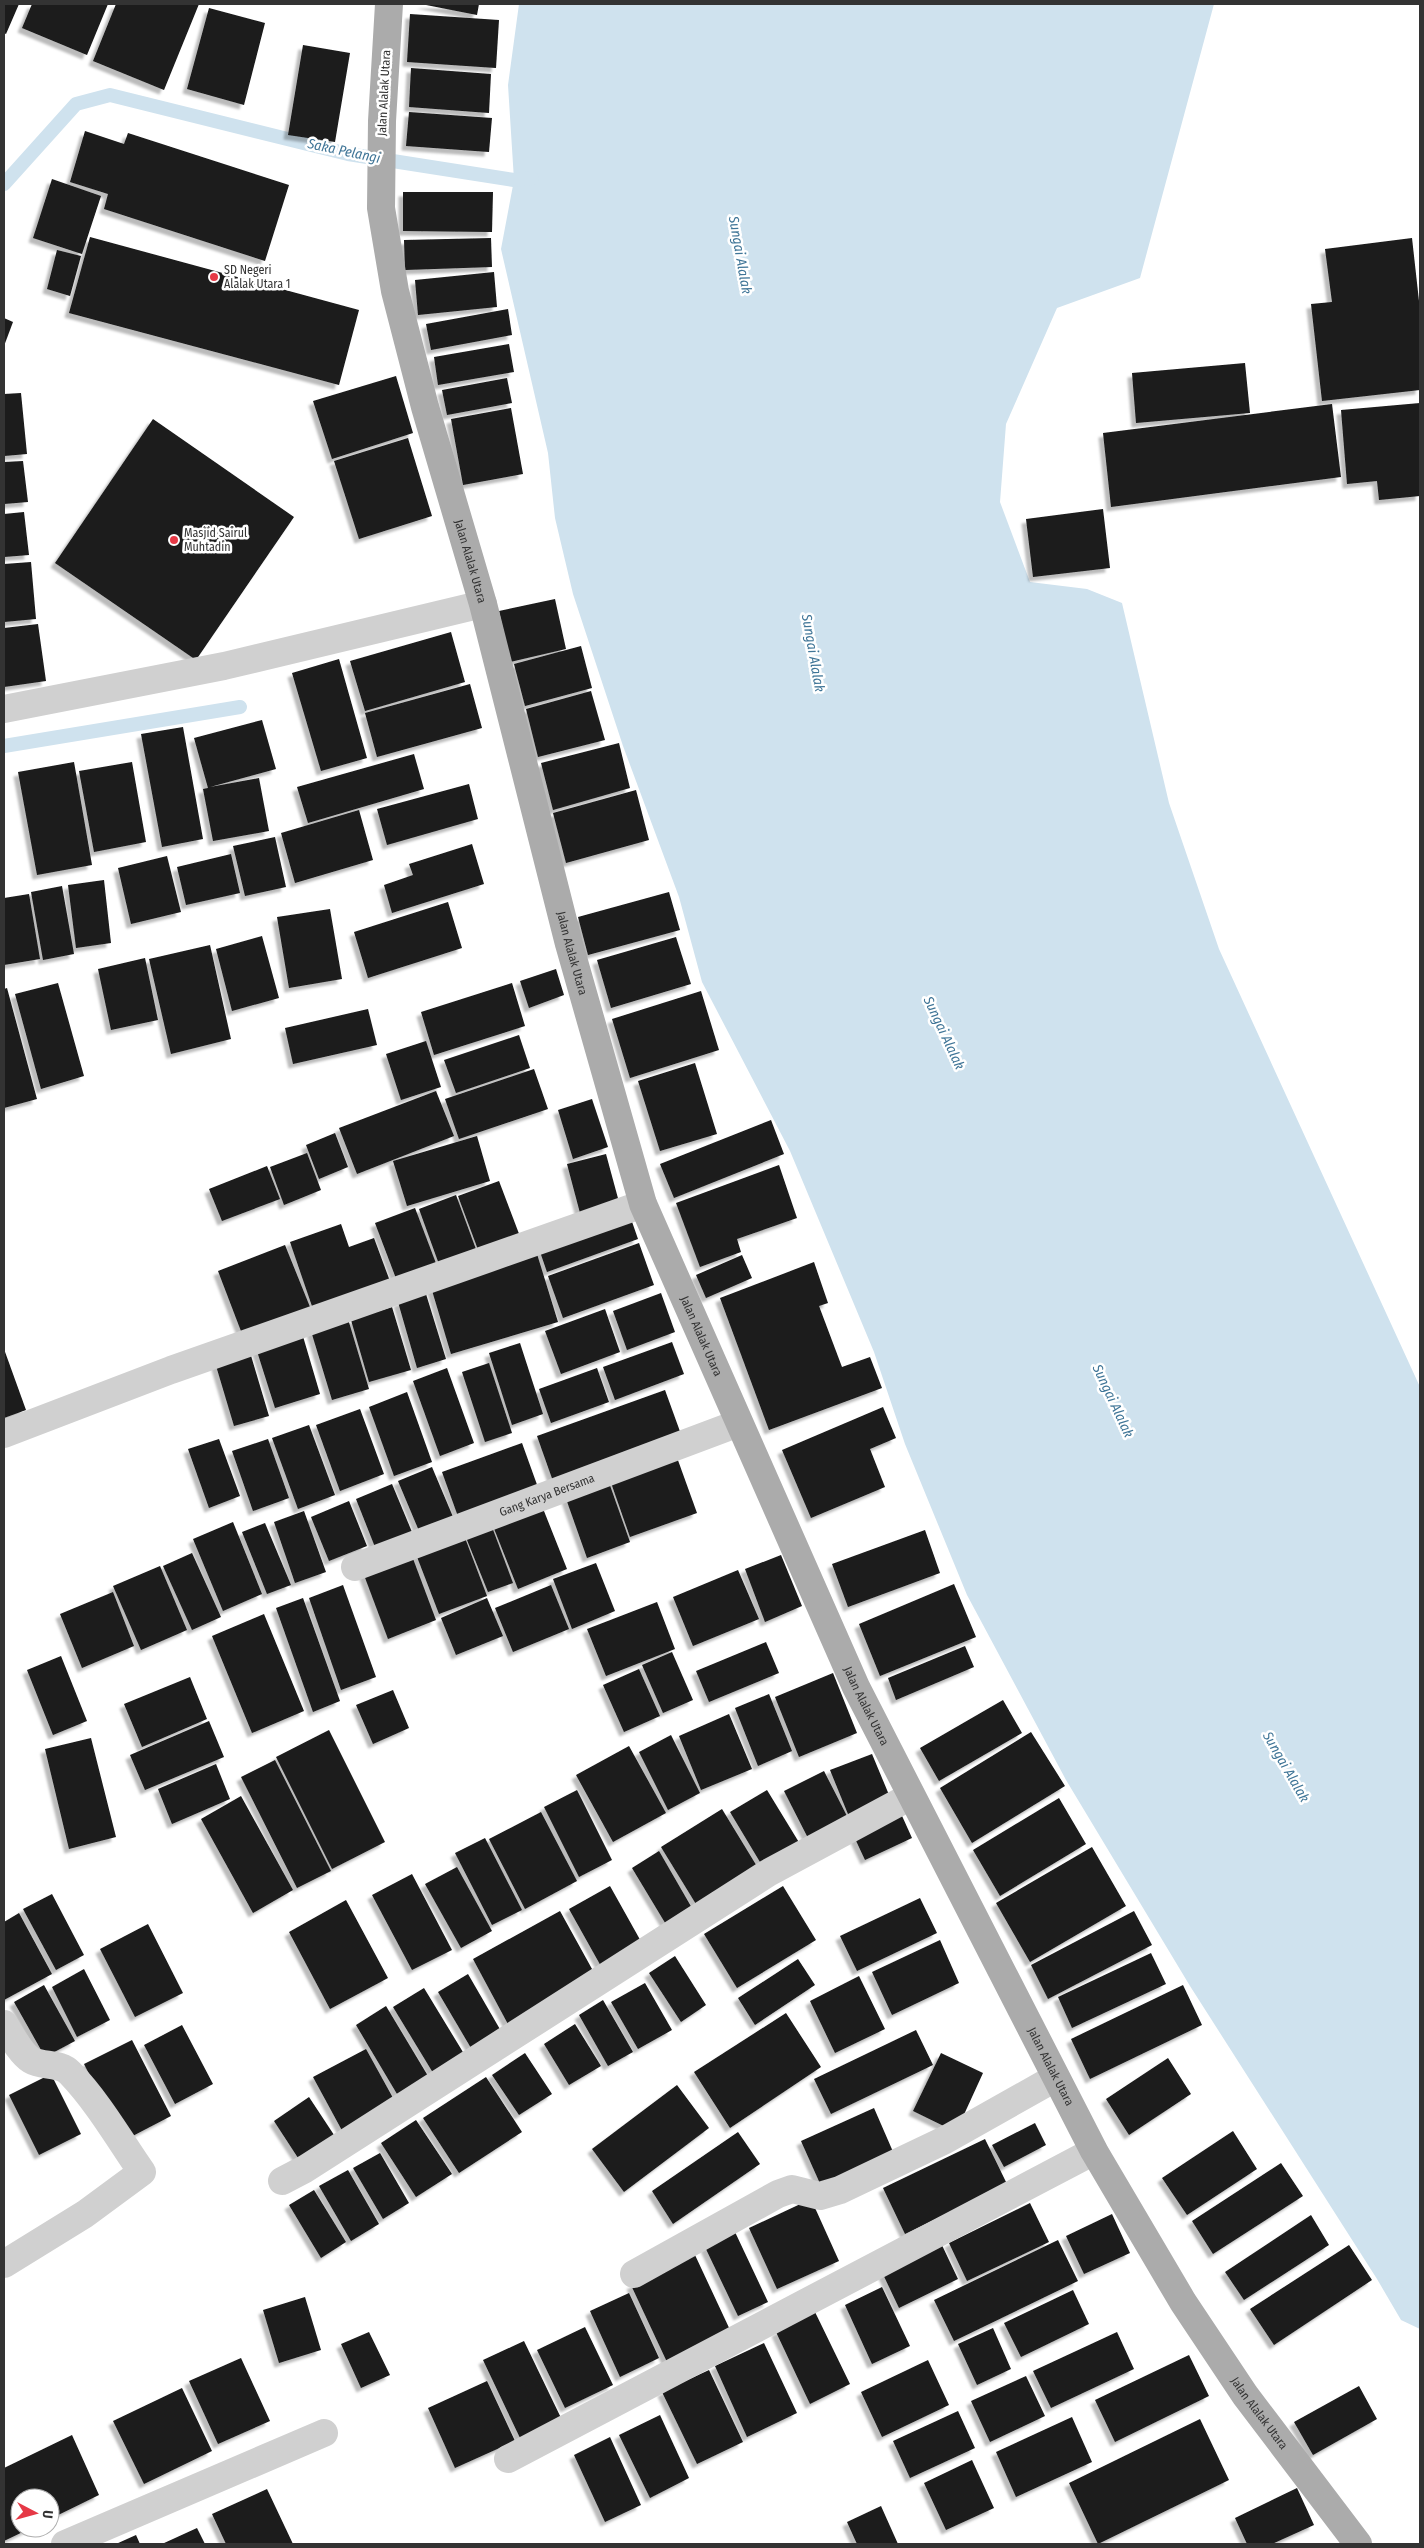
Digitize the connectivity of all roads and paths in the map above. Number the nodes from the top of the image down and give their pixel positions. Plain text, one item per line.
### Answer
1 (389, 4) edge
2 (484, 604) junction
3 (4, 709) edge
4 (643, 1204) junction
5 (739, 1424) junction
6 (4, 1434) edge
7 (355, 1567) dead end
8 (911, 1796) junction
9 (4, 2024) edge
10 (1055, 2078) junction
11 (1094, 2151) junction
12 (282, 2181) dead end
13 (4, 2264) edge
14 (634, 2274) dead end
15 (324, 2433) dead end
16 (508, 2459) dead end
17 (65, 2544) edge
18 (1358, 2544) edge

1 - 2 main road, Jalan Alalak Utara
2 - 3 street
2 - 4 main road, Jalan Alalak Utara
4 - 5 main road, Jalan Alalak Utara
4 - 6 street
5 - 7 street, Gang Karya Bersama
5 - 8 main road, Jalan Alalak Utara
8 - 10 main road, Jalan Alalak Utara
8 - 12 street
9 - 13 street
10 - 11 main road, Jalan Alalak Utara
10 - 14 street
11 - 16 street
11 - 18 main road, Jalan Alalak Utara
15 - 17 street

